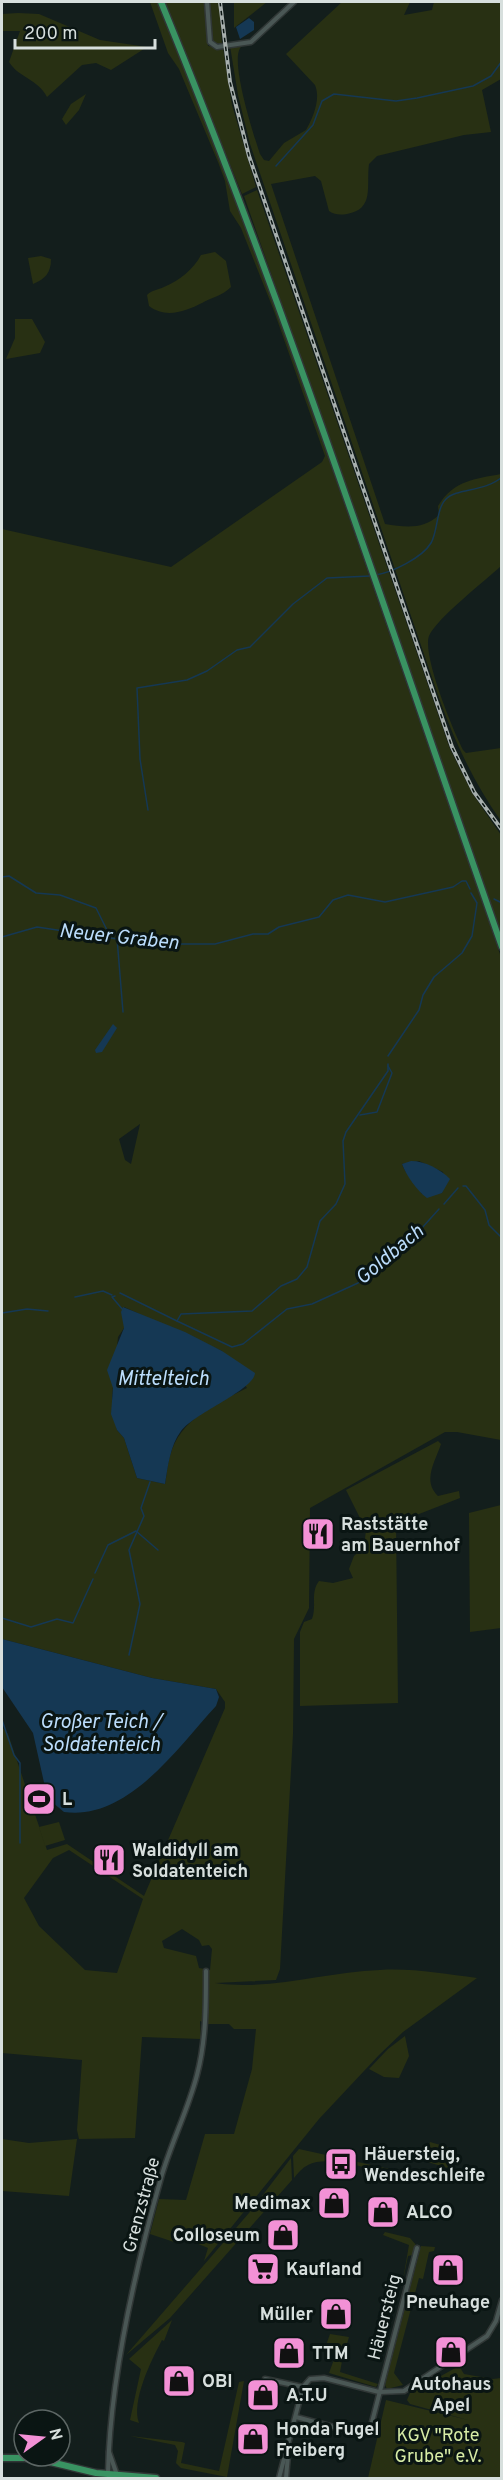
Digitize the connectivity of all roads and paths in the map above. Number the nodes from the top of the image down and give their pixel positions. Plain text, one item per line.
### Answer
1 (160, 2) edge
2 (207, 2) edge
3 (294, 2) edge
4 (501, 946) edge
5 (206, 1971) dead end
6 (417, 2248) dead end
7 (501, 2300) edge
8 (265, 2379) dead end
9 (303, 2387) junction
10 (379, 2392) junction
11 (296, 2416) junction
12 (289, 2447) junction
13 (108, 2448) junction
14 (2, 2458) edge
15 (108, 2474) junction
16 (117, 2475) junction
17 (156, 2478) edge
18 (279, 2478) edge
19 (286, 2478) edge

1 - 4 main road
2 - 3 street
5 - 13 street, Grenzstraße
6 - 10 street, Häuersteig
7 - 10 street
8 - 9 street
9 - 10 street
9 - 11 street
10 - 11 street, Häuersteig
11 - 12 street
12 - 18 street
12 - 19 street
13 - 15 street, Grenzstraße
13 - 16 street, Grenzstraße
14 - 15 main road
15 - 16 main road
16 - 17 main road

